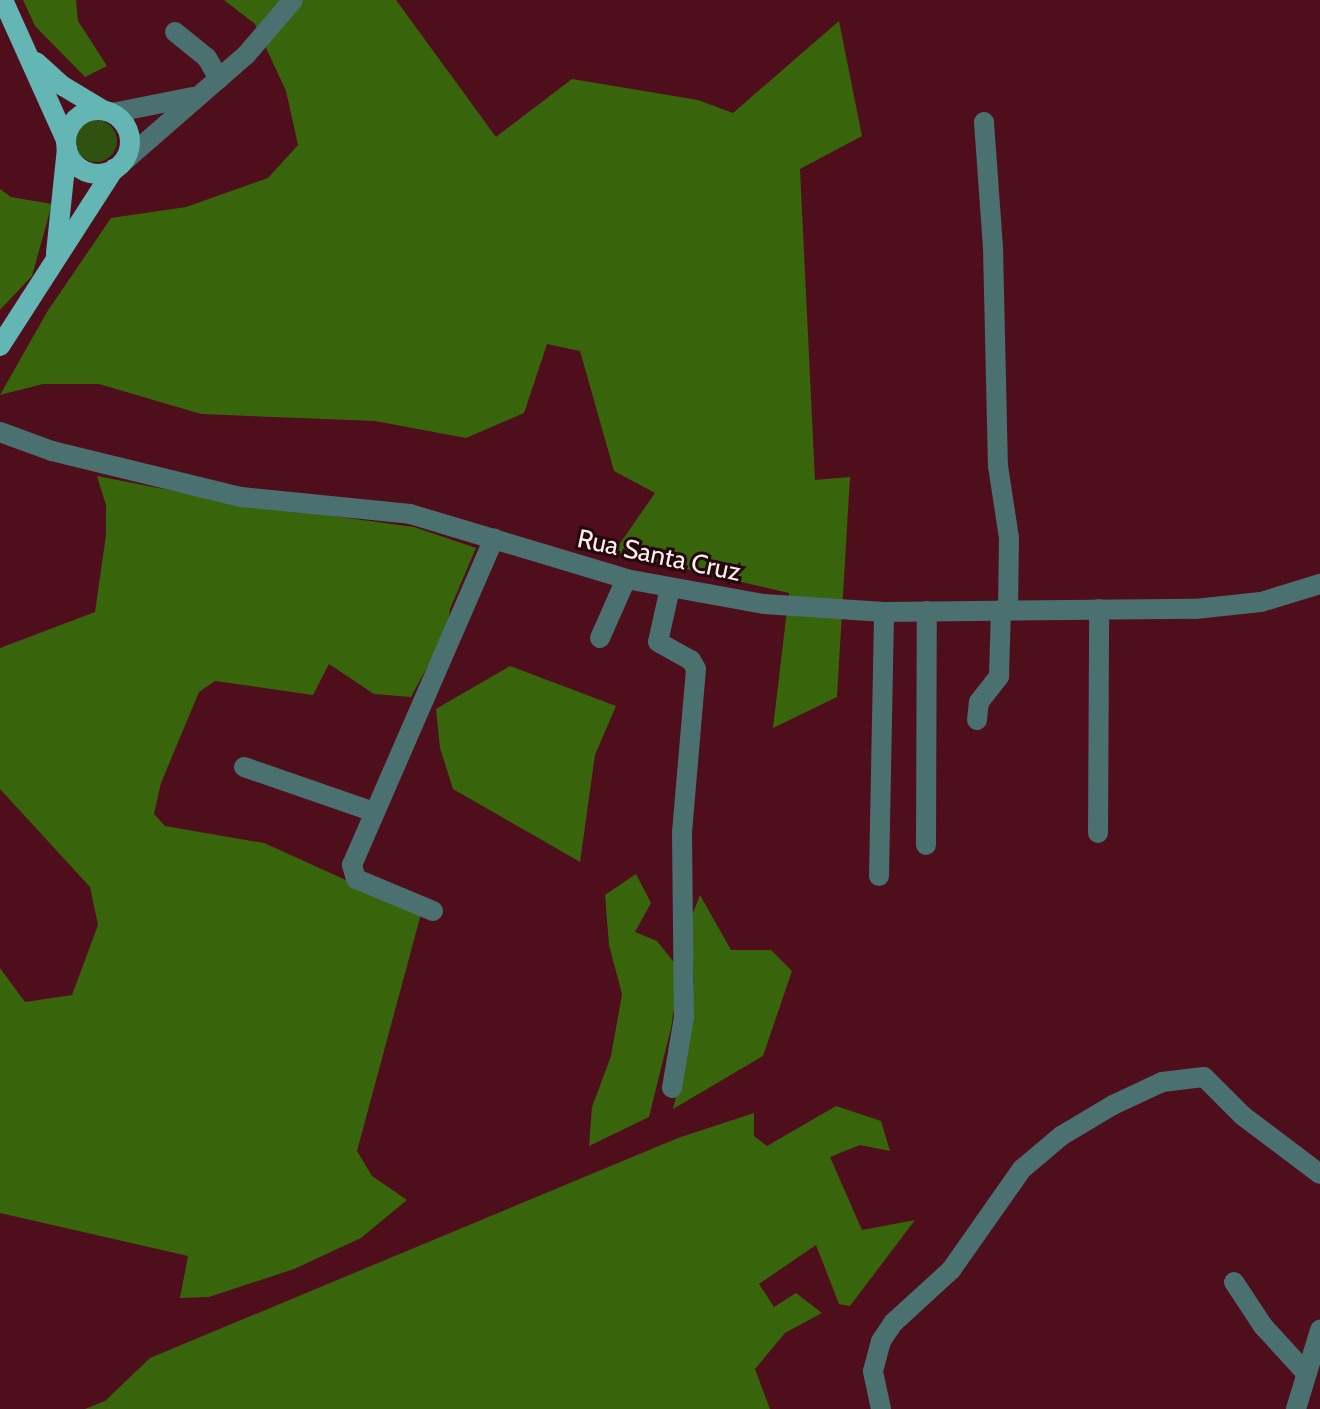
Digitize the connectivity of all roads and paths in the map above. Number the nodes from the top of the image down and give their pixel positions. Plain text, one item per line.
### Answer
1 (3, 0) edge
2 (293, 0) edge
3 (175, 32) dead end
4 (28, 53) junction
5 (219, 79) junction
6 (199, 95) junction
7 (108, 112) junction
8 (984, 122) dead end
9 (66, 145) junction
10 (118, 166) junction
11 (55, 257) junction
12 (10, 319) edge
13 (0, 346) edge
14 (0, 432) edge
15 (494, 539) junction
16 (626, 579) junction
17 (1320, 584) edge
18 (670, 588) junction
19 (1099, 609) junction
20 (1004, 610) junction
21 (927, 611) junction
22 (884, 612) junction
23 (600, 638) dead end
24 (977, 720) dead end
25 (244, 767) dead end
26 (374, 812) junction
27 (1098, 833) dead end
28 (926, 845) dead end
29 (879, 876) dead end
30 (433, 911) dead end
31 (672, 1088) dead end
32 (1320, 1174) edge
33 (1234, 1282) dead end
34 (1320, 1330) edge
35 (1306, 1373) junction
36 (881, 1409) edge
37 (1296, 1409) edge

1 - 4 main road
2 - 5 street
3 - 5 street
4 - 7 main road
4 - 9 main road
5 - 6 street
6 - 7 street
6 - 10 street
7 - 9 main road
7 - 10 main road
8 - 20 street
9 - 10 main road
9 - 11 main road
10 - 11 main road
11 - 12 main road
12 - 13 main road
14 - 15 street, Rua Santa Cruz
15 - 16 street, Rua Santa Cruz
15 - 26 street
16 - 18 street, Rua Santa Cruz
16 - 23 street
17 - 19 street, Rua Santa Cruz
18 - 22 street, Rua Santa Cruz
18 - 31 street
19 - 20 street, Rua Santa Cruz
19 - 27 street
20 - 21 street, Rua Santa Cruz
20 - 24 street
21 - 22 street, Rua Santa Cruz
21 - 28 street
22 - 29 street
25 - 26 street
26 - 30 street
32 - 36 street
33 - 35 street
34 - 35 street
35 - 37 street

